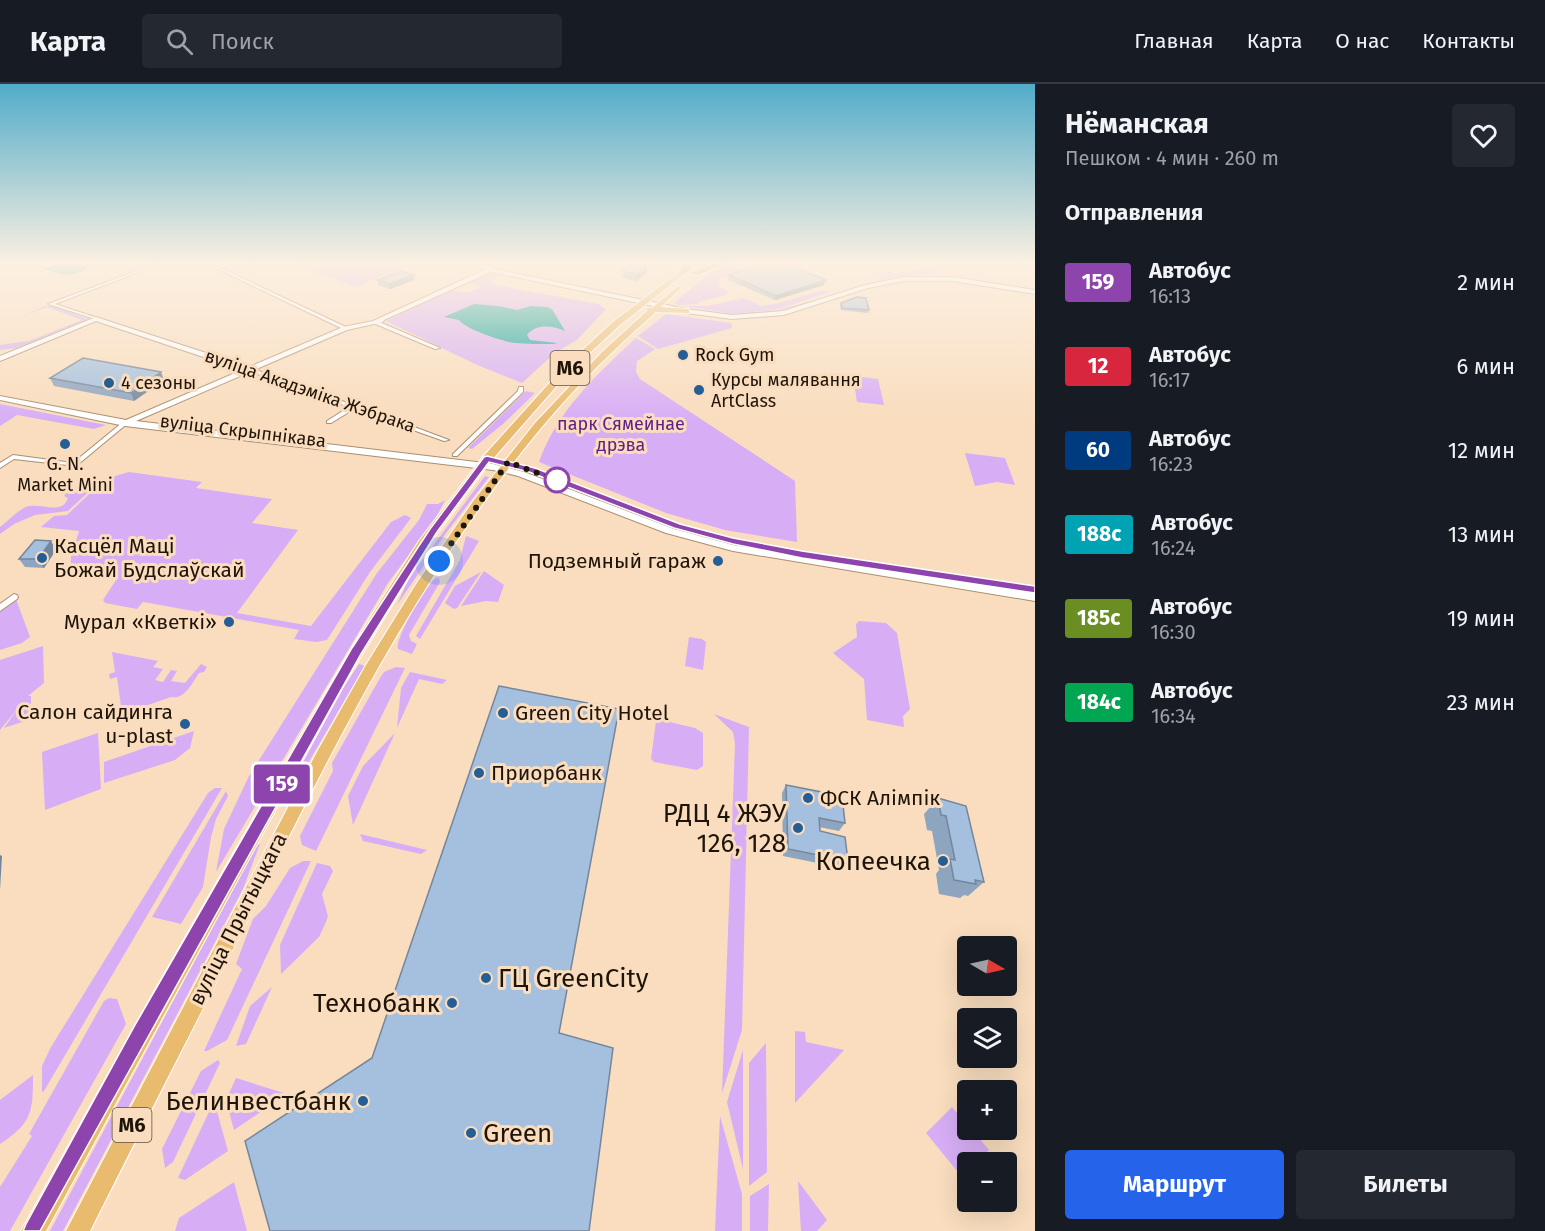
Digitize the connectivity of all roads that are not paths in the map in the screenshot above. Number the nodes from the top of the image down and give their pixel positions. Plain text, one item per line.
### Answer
1 (82, 315) edge
2 (316, 315) edge
3 (392, 315) edge
4 (628, 315) edge
5 (645, 315) edge
6 (713, 315) edge
7 (776, 315) edge
8 (96, 319) junction
9 (375, 322) junction
10 (345, 328) junction
11 (437, 348) dead end
12 (0, 360) edge
13 (248, 369) junction
14 (521, 388) dead end
15 (0, 392) edge
16 (0, 398) edge
17 (166, 405) junction
18 (355, 406) junction
19 (136, 418) junction
20 (163, 421) junction
21 (329, 422) dead end
22 (125, 423) junction
23 (446, 440) dead end
24 (455, 455) junction
25 (485, 462) junction
26 (505, 465) junction
27 (0, 466) edge
28 (1035, 590) edge
29 (14, 597) dead end
30 (1035, 597) edge
31 (0, 608) edge
32 (287, 797) junction
33 (33, 1231) edge
34 (78, 1231) edge

1 - 8 street, вуліца Акадэміка Жэбрака
2 - 10 street
3 - 9 main road
4 - 25 main road, вуліца Прытыцкага / М6
5 - 26 main road, вуліца Прытыцкага / М6
6 - 7 main road
8 - 12 main road
8 - 13 main road, вуліца Акадэміка Жэбрака
9 - 10 main road
9 - 11 street
10 - 13 main road
13 - 17 main road
13 - 18 street, вуліца Акадэміка Жэбрака
14 - 24 street
15 - 19 main road, вуліца Скрыпнікава
16 - 22 main road, вуліца Скрыпнікава
17 - 19 main road
17 - 20 main road
18 - 21 street
18 - 23 street, вуліца Акадэміка Жэбрака
19 - 20 main road, вуліца Скрыпнікава
19 - 22 main road
20 - 24 main road, вуліца Скрыпнікава
22 - 25 main road, вуліца Скрыпнікава
22 - 27 street
24 - 25 main road, вуліца Скрыпнікава
25 - 26 main road
25 - 32 main road, вуліца Прытыцкага / М6
26 - 28 main road
26 - 30 main road
26 - 32 main road, вуліца Прытыцкага / М6
29 - 31 street
32 - 33 main road, вуліца Прытыцкага / М6
32 - 34 main road, вуліца Прытыцкага / М6

